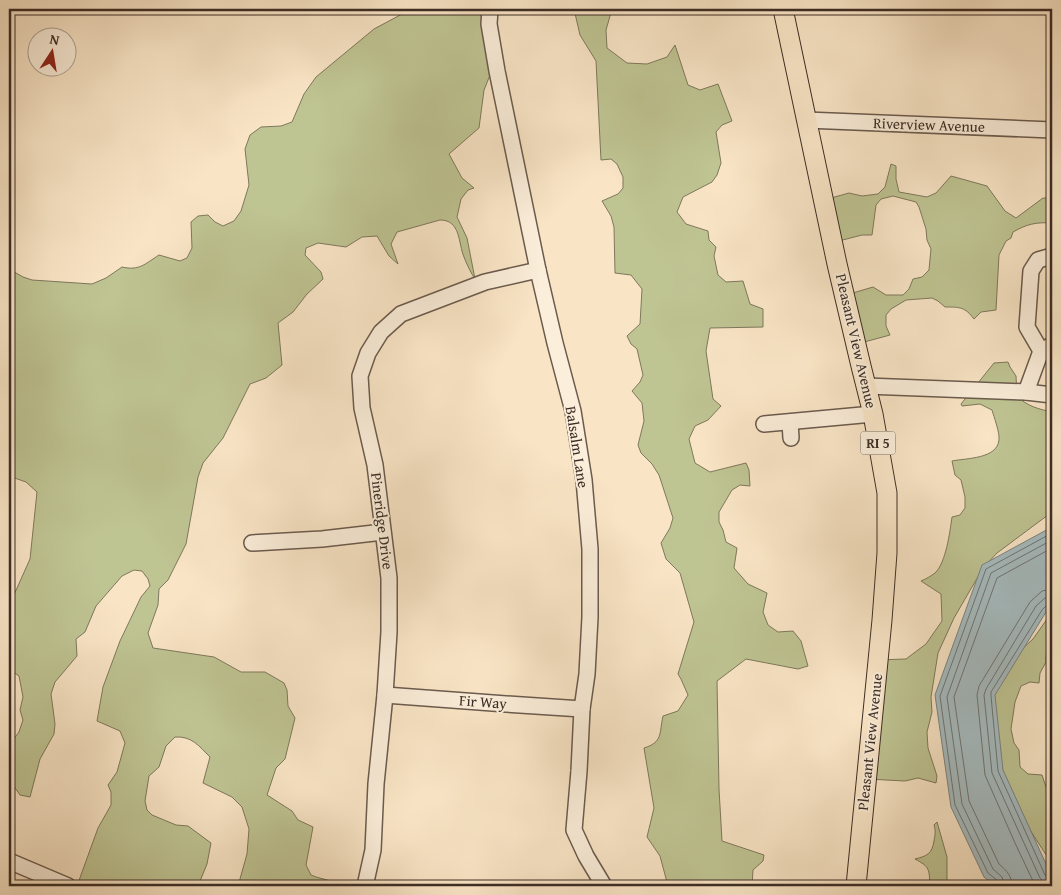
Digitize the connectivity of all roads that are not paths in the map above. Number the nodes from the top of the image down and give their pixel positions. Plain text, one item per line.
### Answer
1 (490, 9) edge
2 (783, 9) edge
3 (806, 120) junction
4 (1052, 130) edge
5 (1052, 256) edge
6 (538, 270) junction
7 (1047, 348) edge
8 (866, 386) junction
9 (1026, 392) junction
10 (1052, 395) edge
11 (873, 414) junction
12 (790, 422) junction
13 (764, 424) dead end
14 (791, 438) dead end
15 (383, 532) junction
16 (252, 544) dead end
17 (385, 695) junction
18 (582, 709) junction
19 (9, 861) edge
20 (68, 886) edge
21 (365, 886) edge
22 (604, 886) edge
23 (856, 886) edge

1 - 6 street, Balsalm Lane
2 - 3 main road, Pleasant View Avenue / RI 5
3 - 4 street, Riverview Avenue
3 - 8 main road, Pleasant View Avenue / RI 5
5 - 7 street
6 - 15 street, Pineridge Drive
6 - 18 street, Balsalm Lane
7 - 9 street
8 - 9 street
8 - 11 main road, Pleasant View Avenue / RI 5
9 - 10 street
11 - 12 street
11 - 23 main road, Pleasant View Avenue / RI 5
12 - 13 street
12 - 14 street
15 - 16 street
15 - 17 street, Pineridge Drive
17 - 18 street, Fir Way
17 - 21 street, Pineridge Drive
18 - 22 street, Balsalm Lane
19 - 20 street

